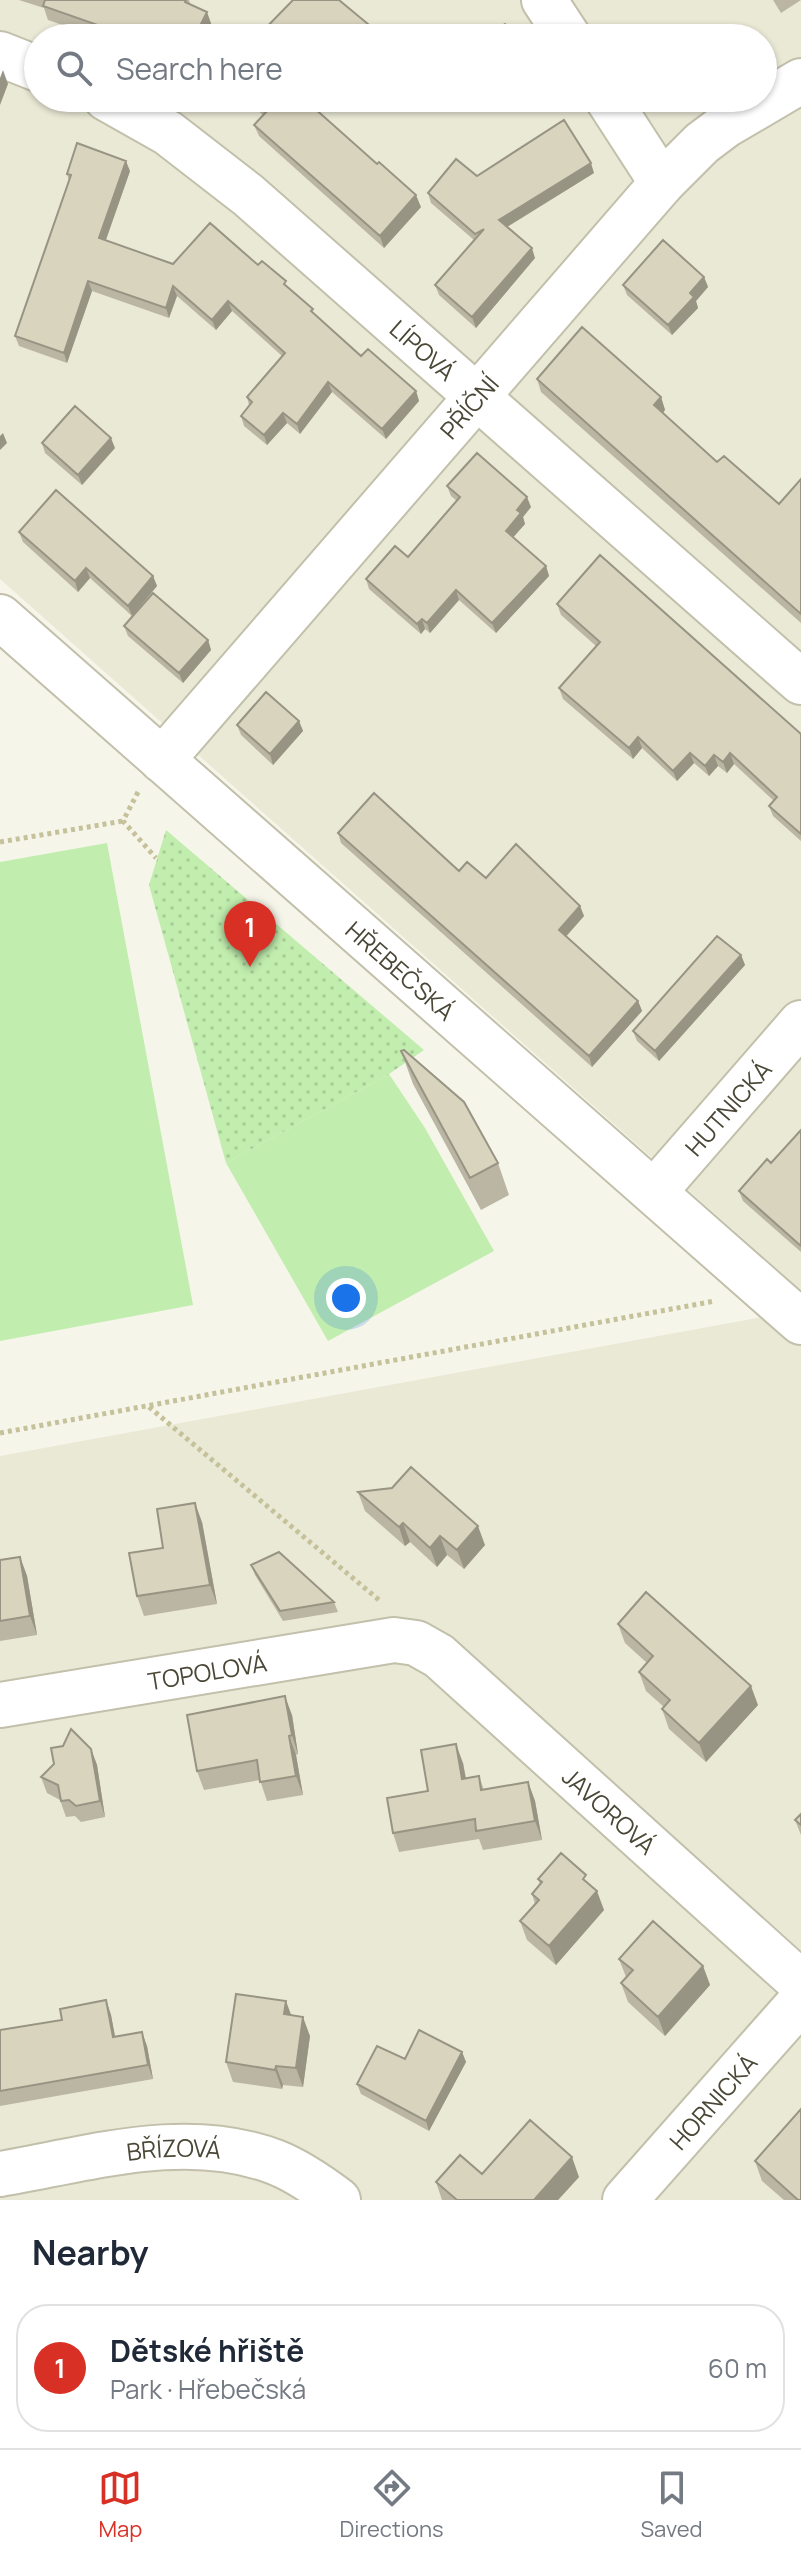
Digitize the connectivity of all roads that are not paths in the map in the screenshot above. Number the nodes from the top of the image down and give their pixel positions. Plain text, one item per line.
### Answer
1 (544, 0) edge
2 (560, 24) edge
3 (0, 54) edge
4 (24, 63) edge
5 (801, 81) edge
6 (777, 95) edge
7 (131, 112) edge
8 (616, 112) edge
9 (748, 112) edge
10 (662, 183) junction
11 (477, 397) junction
12 (0, 617) edge
13 (801, 682) edge
14 (162, 760) junction
15 (801, 1023) edge
16 (654, 1192) junction
17 (801, 1322) edge
18 (416, 1643) joint
19 (0, 1705) edge
20 (801, 1983) edge
21 (801, 2001) edge
22 (0, 2174) edge
23 (338, 2200) edge
24 (625, 2200) edge

1 - 2 street
3 - 4 street
5 - 6 street, PŘÍČNÍ
7 - 11 street, LÍPOVÁ
8 - 10 street
9 - 10 street, PŘÍČNÍ
10 - 11 street, PŘÍČNÍ
11 - 13 street, LÍPOVÁ
11 - 14 street, PŘÍČNÍ
12 - 14 street, HŘEBEČSKÁ
14 - 16 street, HŘEBEČSKÁ
15 - 16 street, HUTNICKÁ
16 - 17 street, HŘEBEČSKÁ
18 - 19 street, TOPOLOVÁ
18 - 20 street, JAVOROVÁ
21 - 24 street, HORNICKÁ
22 - 23 street, BŘÍZOVÁ

